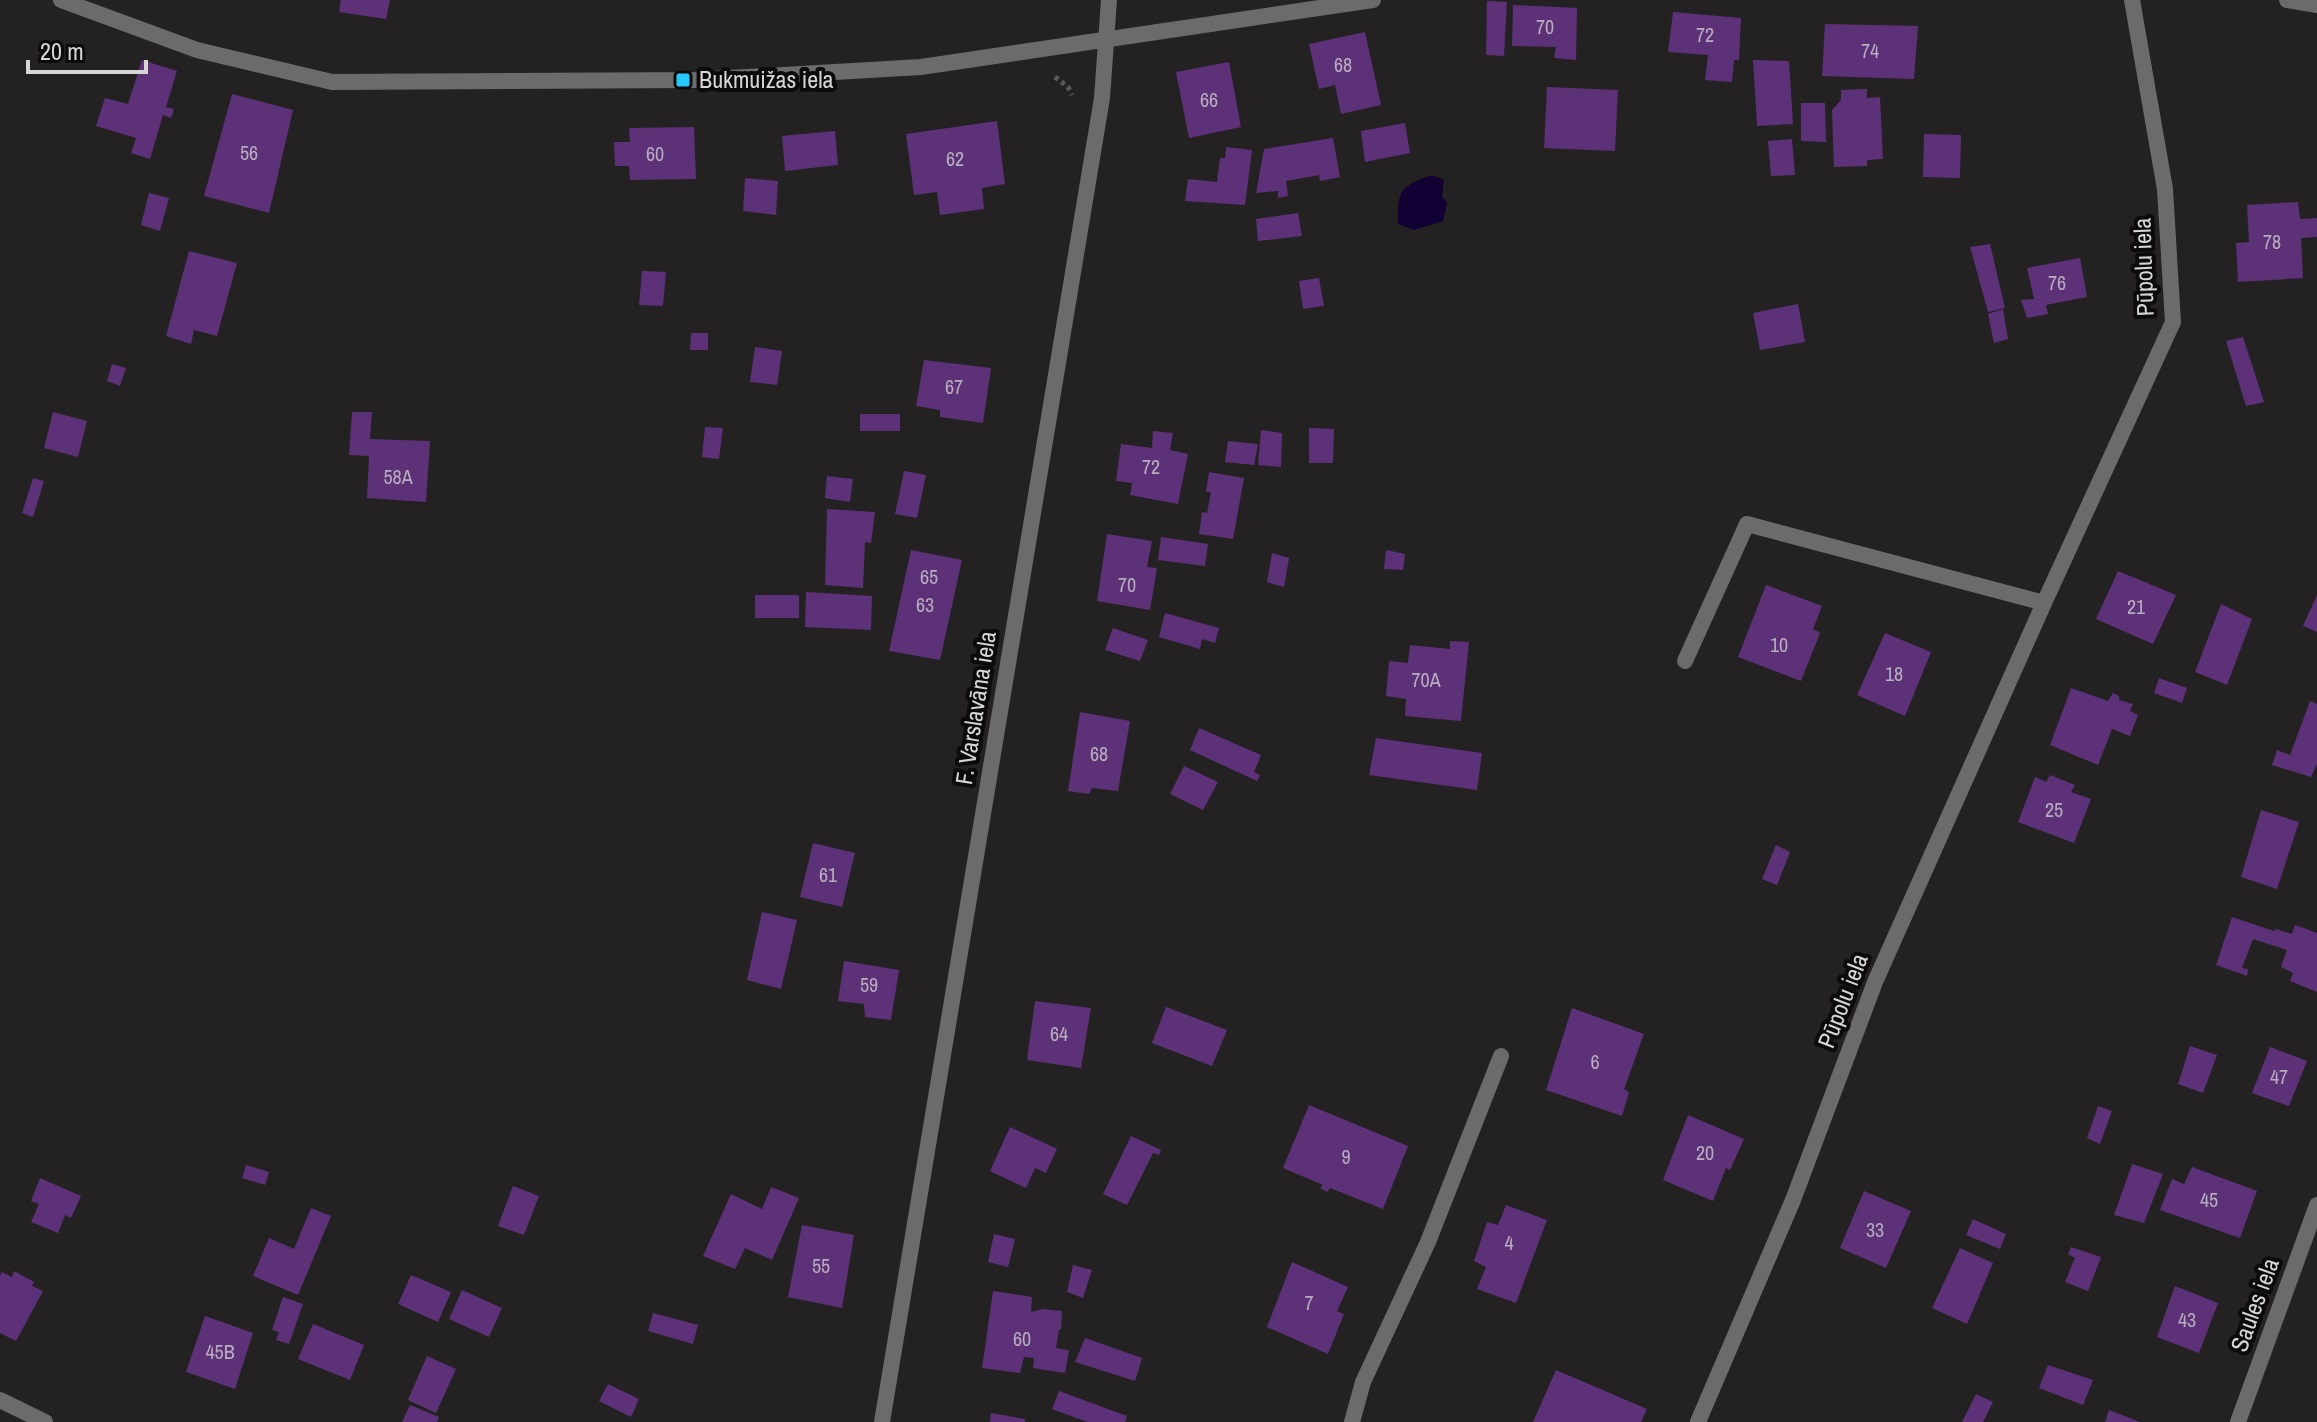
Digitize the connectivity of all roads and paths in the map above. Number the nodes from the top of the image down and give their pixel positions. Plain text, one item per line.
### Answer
1 (61, 0) edge
2 (1109, 0) edge
3 (1373, 0) edge
4 (2132, 0) edge
5 (2287, 0) edge
6 (2317, 5) edge
7 (1107, 41) junction
8 (2044, 603) junction
9 (1685, 661) dead end
10 (1501, 1056) dead end
11 (2317, 1205) edge
12 (0, 1400) edge
13 (45, 1422) edge
14 (882, 1422) edge
15 (1352, 1422) edge
16 (1698, 1422) edge
17 (2238, 1422) edge

1 - 7 street
2 - 7 street, F. Varslavāna iela
3 - 7 street
4 - 8 street, Pūpolu iela
5 - 6 street
7 - 14 street, F. Varslavāna iela
8 - 9 street
8 - 16 street, Pūpolu iela
10 - 15 street
11 - 17 street, Saules iela
12 - 13 street

